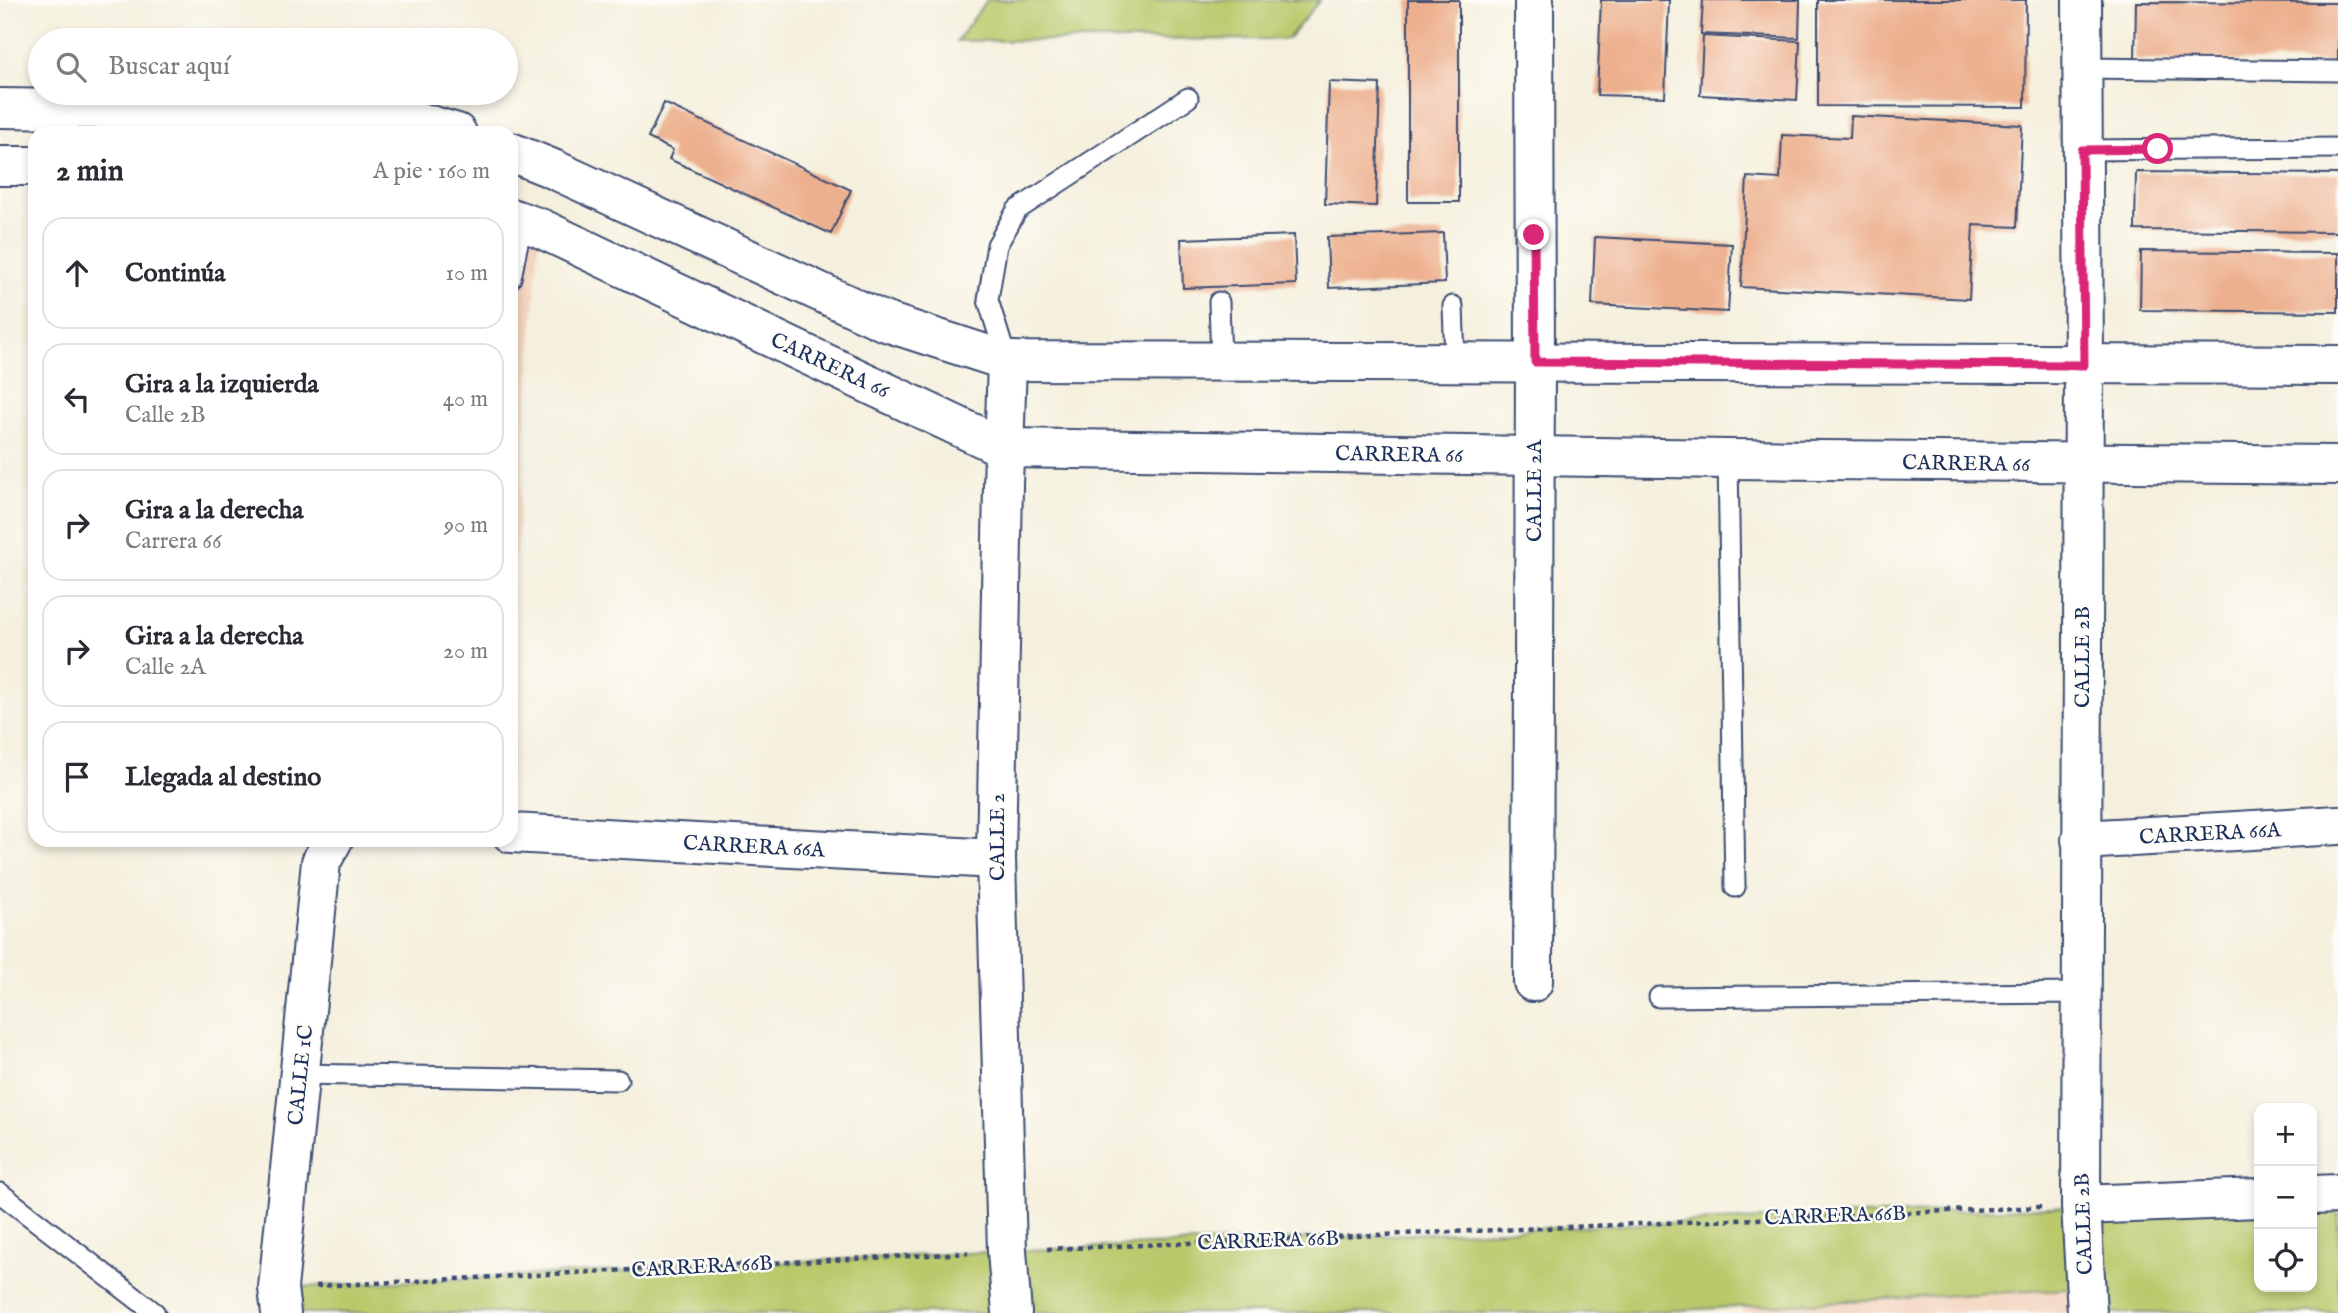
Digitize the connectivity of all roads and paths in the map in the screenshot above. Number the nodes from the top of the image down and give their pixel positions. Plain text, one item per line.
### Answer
1 (1534, 0) edge
2 (2082, 0) edge
3 (2082, 68) junction
4 (2338, 71) edge
5 (1188, 99) dead end
6 (0, 108) edge
7 (433, 126) edge
8 (2338, 148) edge
9 (2082, 150) junction
10 (518, 155) edge
11 (0, 166) edge
12 (28, 166) edge
13 (518, 220) edge
14 (1219, 302) dead end
15 (1453, 306) dead end
16 (1007, 360) junction
17 (1221, 360) junction
18 (1455, 360) junction
19 (1535, 362) junction
20 (2084, 365) junction
21 (2338, 365) edge
22 (1004, 448) junction
23 (1533, 456) junction
24 (1728, 459) junction
25 (2082, 464) junction
26 (2338, 465) edge
27 (2338, 825) edge
28 (518, 833) edge
29 (2081, 840) junction
30 (329, 847) edge
31 (996, 859) junction
32 (1735, 887) dead end
33 (1533, 982) dead end
34 (2081, 993) junction
35 (1658, 997) dead end
36 (300, 1074) junction
37 (618, 1080) dead end
38 (0, 1193) edge
39 (2338, 1194) edge
40 (2317, 1195) edge
41 (2254, 1198) edge
42 (2081, 1205) junction
43 (1007, 1251) junction
44 (279, 1301) edge
45 (155, 1313) edge
46 (1012, 1313) edge
47 (2087, 1313) edge

1 - 19 street, CALLE 2A
2 - 3 street, CALLE 2B
3 - 4 lane
3 - 9 street, CALLE 2B
5 - 16 lane
6 - 7 street
8 - 9 lane
9 - 20 street, CALLE 2B
10 - 16 street
11 - 12 street
13 - 22 street, CARRERA 66
14 - 17 lane
15 - 18 lane
16 - 17 street
16 - 22 street, CALLE 2
17 - 18 street
18 - 19 street
19 - 20 street
19 - 23 street, CALLE 2A
20 - 21 street
20 - 25 street, CALLE 2B
22 - 23 street, CARRERA 66
22 - 31 street, CALLE 2
23 - 24 street, CARRERA 66
23 - 33 street, CALLE 2A
24 - 25 street, CARRERA 66
24 - 32 lane
25 - 26 street, CARRERA 66
25 - 29 street, CALLE 2B
27 - 29 street, CARRERA 66A
28 - 31 street, CARRERA 66A
29 - 34 street, CALLE 2B
30 - 36 street, CALLE 1C
31 - 43 street, CALLE 2
34 - 35 lane
34 - 42 street, CALLE 2B
36 - 37 lane
36 - 44 street, CALLE 1C
38 - 45 lane
39 - 40 street
41 - 42 street
42 - 43 path, CARRERA 66B
42 - 47 street, CALLE 2B
43 - 44 path, CARRERA 66B
43 - 46 street, CALLE 2

